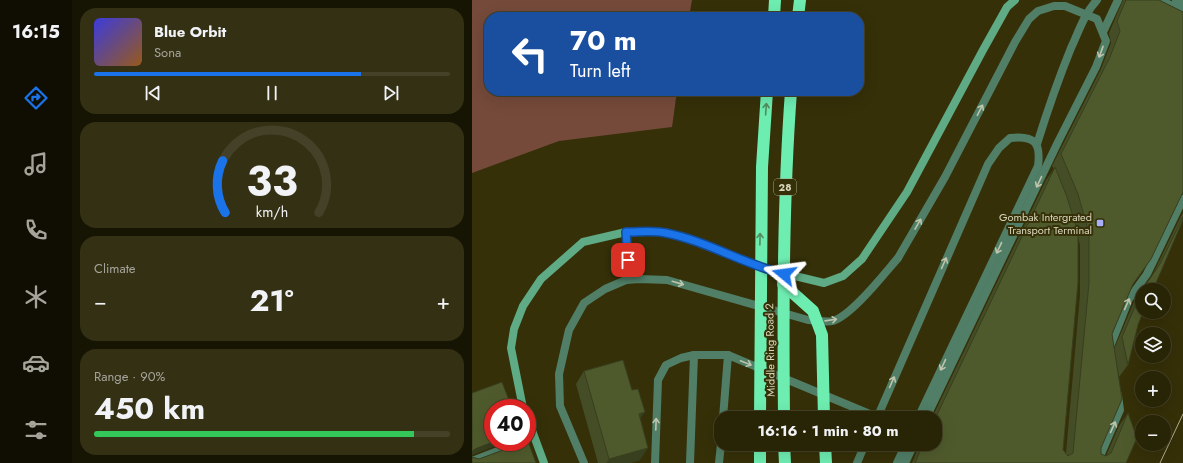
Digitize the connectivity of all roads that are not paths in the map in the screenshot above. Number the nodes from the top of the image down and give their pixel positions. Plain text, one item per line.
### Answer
1 (775, 0) edge
2 (800, 0) edge
3 (1015, 0) edge
4 (1097, 0) edge
5 (1118, 0) edge
6 (1160, 0) edge
7 (1176, 0) edge
8 (1183, 3) edge
9 (1183, 11) edge
10 (774, 12) edge
11 (799, 12) edge
12 (1103, 32) junction
13 (767, 96) edge
14 (791, 96) edge
15 (1038, 148) junction
16 (1052, 180) edge
17 (1183, 199) edge
18 (626, 232) junction
19 (626, 280) junction
20 (783, 284) junction
21 (694, 355) junction
22 (728, 356) junction
23 (1110, 357) edge
24 (1116, 385) edge
25 (521, 399) edge
26 (724, 411) edge
27 (760, 411) edge
28 (784, 411) edge
29 (824, 411) edge
30 (862, 411) edge
31 (880, 411) edge
32 (921, 411) edge
33 (929, 411) edge
34 (536, 446) edge
35 (498, 451) edge
36 (720, 451) edge
37 (760, 451) edge
38 (784, 451) edge
39 (825, 451) edge
40 (862, 451) edge
41 (903, 451) edge
42 (911, 451) edge
43 (472, 461) edge
44 (544, 463) edge
45 (584, 463) edge
46 (655, 463) edge
47 (690, 463) edge
48 (719, 463) edge
49 (760, 463) edge
50 (785, 463) edge
51 (826, 463) edge
52 (857, 463) edge
53 (897, 463) edge
54 (905, 463) edge
55 (1097, 463) edge

1 - 10 highway
2 - 11 highway
3 - 18 street
4 - 15 street
5 - 12 street
6 - 9 street
7 - 8 street
19 -> 12 street, bridge
12 -> 33 street, bridge
27 -> 13 highway, Middle Ring Road 2 / 28, bridge
14 - 20 highway, Middle Ring Road 2 / 28, bridge
15 - 16 street
31 -> 15 street
15 -> 32 street
23 -> 17 street
18 - 19 street
18 - 25 street
19 - 45 street
20 - 28 highway, Middle Ring Road 2 / 28, bridge
20 - 29 highway, bridge
21 - 22 street
46 -> 21 street
21 - 47 street
22 - 26 street
22 -> 30 street
55 -> 24 street
34 - 44 street
35 - 43 street
36 - 48 street
37 - 49 highway
38 - 50 highway
39 - 51 highway
40 - 52 street
41 - 53 street
42 - 54 street

